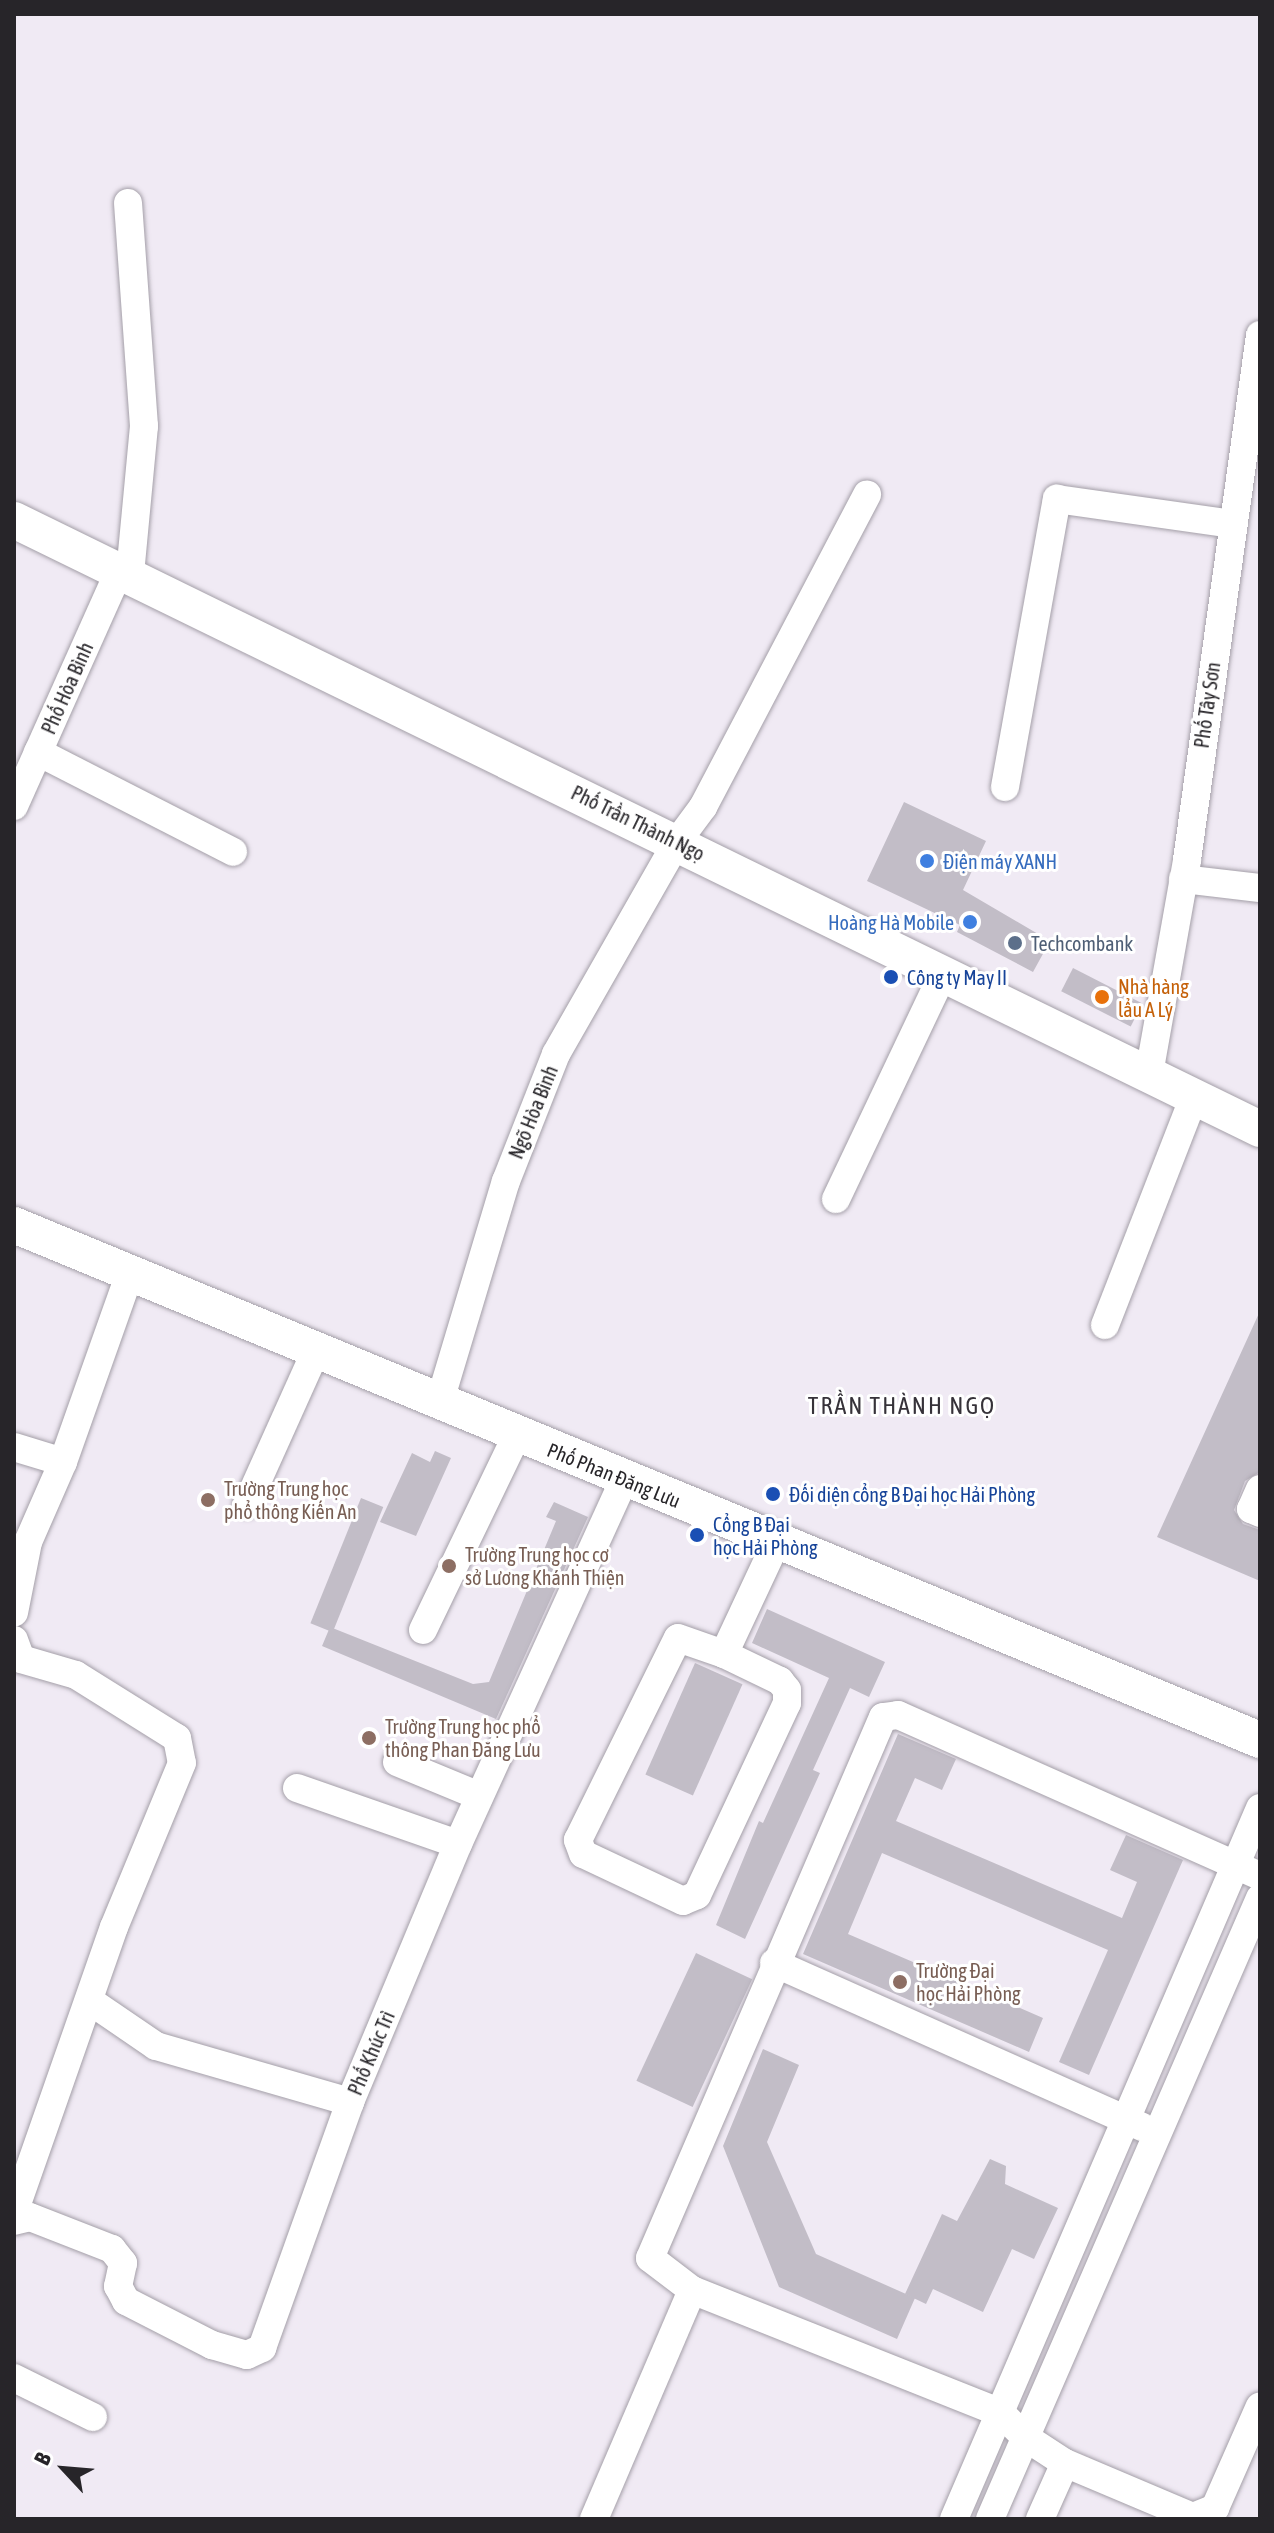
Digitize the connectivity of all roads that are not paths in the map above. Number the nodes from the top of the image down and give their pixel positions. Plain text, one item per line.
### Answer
1 (128, 203) dead end
2 (1260, 335) edge
3 (867, 494) dead end
4 (14, 520) edge
5 (1232, 524) junction
6 (125, 573) junction
7 (38, 752) junction
8 (1005, 787) dead end
9 (14, 806) edge
10 (677, 842) junction
11 (233, 852) dead end
12 (1183, 879) junction
13 (1260, 888) edge
14 (943, 974) junction
15 (1149, 1074) junction
16 (1194, 1097) junction
17 (1257, 1120) edge
18 (836, 1199) dead end
19 (14, 1225) edge
20 (129, 1276) junction
21 (1105, 1325) dead end
22 (315, 1353) junction
23 (439, 1404) junction
24 (517, 1435) junction
25 (14, 1447) edge
26 (63, 1462) junction
27 (624, 1479) junction
28 (1260, 1489) edge
29 (247, 1504) dead end
30 (1260, 1513) edge
31 (777, 1541) junction
32 (14, 1613) edge
33 (423, 1630) dead end
34 (724, 1654) junction
35 (16, 1657) edge
36 (1260, 1740) edge
37 (397, 1762) dead end
38 (297, 1788) dead end
39 (479, 1796) junction
40 (1260, 1808) edge
41 (458, 1844) junction
42 (1247, 1870) edge
43 (1260, 1898) edge
44 (774, 1963) junction
45 (90, 2001) junction
46 (350, 2102) junction
47 (1126, 2120) junction
48 (26, 2133) edge
49 (1157, 2133) junction
50 (14, 2212) edge
51 (14, 2221) edge
52 (692, 2290) junction
53 (14, 2378) edge
54 (1260, 2406) edge
55 (1001, 2413) junction
56 (93, 2417) dead end
57 (1025, 2437) junction
58 (1065, 2463) junction
59 (594, 2519) edge
60 (954, 2519) edge
61 (990, 2519) edge
62 (1040, 2519) edge

1 - 6 street, Phố Hòa Bình
2 - 5 street, Phố Tây Sơn
3 - 10 street, Ngõ Hòa Bình
4 - 6 main road, Phố Trần Thành Ngọ
5 - 8 street
5 - 12 street, Phố Tây Sơn
6 - 7 street, Phố Hòa Bình
6 - 10 main road, Phố Trần Thành Ngọ
7 - 9 street, Phố Hòa Bình
7 - 11 street
10 - 14 main road, Phố Trần Thành Ngọ
10 - 23 street, Ngõ Hòa Bình
12 - 13 street
12 - 15 street, Phố Tây Sơn
14 - 15 main road, Phố Trần Thành Ngọ
14 - 18 street
15 - 16 main road, Phố Trần Thành Ngọ
16 - 17 main road, Phố Trần Thành Ngọ
16 - 21 street
19 - 20 main road, Phố Phan Đăng Lưu
20 - 22 main road, Phố Phan Đăng Lưu
20 - 26 street
22 - 23 main road, Phố Phan Đăng Lưu
22 - 29 street
23 - 24 main road, Phố Phan Đăng Lưu
24 - 27 main road, Phố Phan Đăng Lưu
24 - 33 street
25 - 26 street
26 - 32 street
27 - 31 main road, Phố Phan Đăng Lưu
27 - 39 street, Phố Khúc Trì
28 - 30 street
31 - 34 street
31 - 36 main road, Phố Phan Đăng Lưu
34 - 34 street
35 - 45 street
37 - 39 street
38 - 41 street
39 - 41 street, Phố Khúc Trì
40 - 42 street
41 - 46 street, Phố Khúc Trì
42 - 44 street
42 - 47 street
43 - 49 street
44 - 47 street
44 - 52 street
45 - 46 street
45 - 48 street
46 - 51 street, Phố Khúc Trì
47 - 49 street
47 - 55 street
48 - 50 street
49 - 57 street
52 - 55 street
52 - 59 street
53 - 56 street
54 - 58 street
55 - 57 street
55 - 60 street
57 - 58 street
57 - 61 street
58 - 62 street

